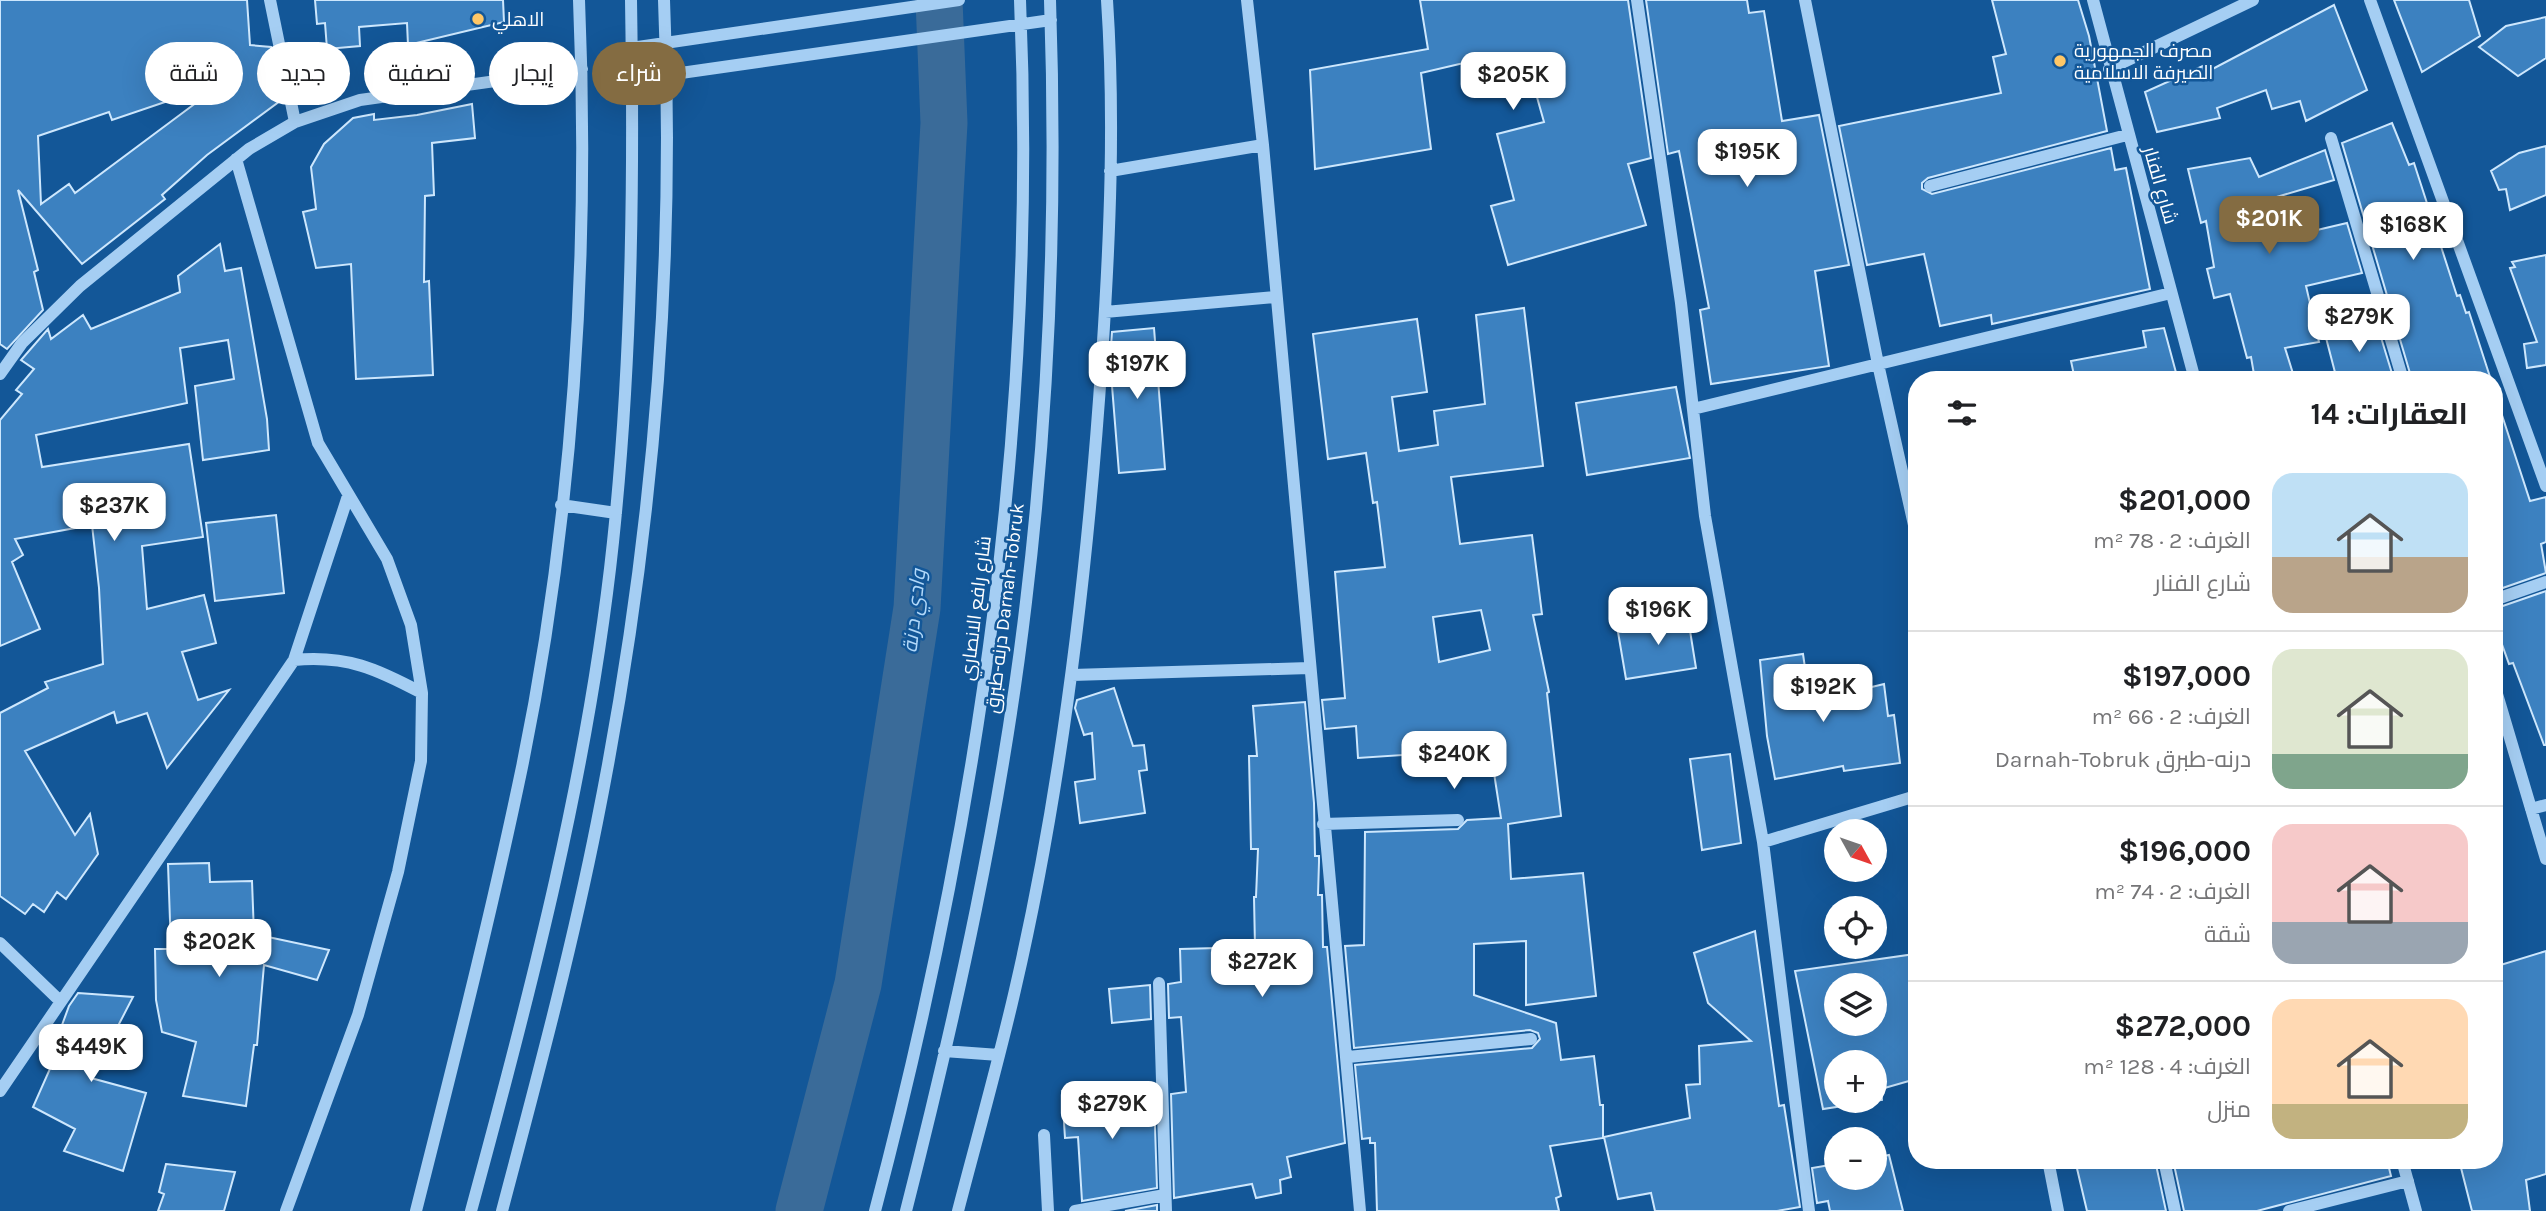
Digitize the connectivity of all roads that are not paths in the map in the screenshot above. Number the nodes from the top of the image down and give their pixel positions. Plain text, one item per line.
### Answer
1 (270, 0) edge
2 (579, 0) edge
3 (631, 0) edge
4 (664, 0) edge
5 (959, 0) edge
6 (1020, 0) edge
7 (1050, 0) edge
8 (1107, 0) edge
9 (1247, 0) edge
10 (1637, 0) edge
11 (1805, 0) edge
12 (2093, 0) edge
13 (2253, 0) edge
14 (2370, 0) edge
15 (1051, 20) junction
16 (1021, 24) junction
17 (632, 42) edge
18 (666, 42) joint
19 (582, 69) junction
20 (2109, 69) junction
21 (686, 72) edge
22 (632, 105) edge
23 (666, 105) edge
24 (295, 122) junction
25 (2127, 135) junction
26 (2331, 138) dead end
27 (1263, 145) junction
28 (236, 159) junction
29 (1110, 171) junction
30 (1930, 186) dead end
31 (2171, 293) junction
32 (1276, 297) junction
33 (1105, 312) junction
34 (1878, 364) junction
35 (2193, 371) edge
36 (2400, 371) edge
37 (0, 374) edge
38 (1693, 409) junction
39 (2546, 486) edge
40 (348, 496) junction
41 (1908, 498) edge
42 (561, 505) junction
43 (615, 513) junction
44 (2546, 582) edge
45 (2503, 597) edge
46 (294, 660) junction
47 (1309, 668) junction
48 (1072, 675) junction
49 (422, 693) junction
50 (2503, 714) edge
51 (1908, 798) edge
52 (2546, 805) edge
53 (2531, 809) junction
54 (1458, 820) dead end
55 (1323, 824) junction
56 (1763, 842) junction
57 (2546, 859) edge
58 (0, 943) edge
59 (1159, 983) dead end
60 (59, 1000) junction
61 (1531, 1039) dead end
62 (944, 1051) junction
63 (999, 1055) junction
64 (1348, 1057) junction
65 (0, 1091) edge
66 (1044, 1135) dead end
67 (2050, 1169) edge
68 (2166, 1169) edge
69 (2405, 1169) edge
70 (2408, 1181) junction
71 (1165, 1195) junction
72 (286, 1211) edge
73 (415, 1211) edge
74 (471, 1211) edge
75 (502, 1211) edge
76 (876, 1211) edge
77 (906, 1211) edge
78 (958, 1211) edge
79 (1048, 1211) edge
80 (1075, 1211) edge
81 (1166, 1211) edge
82 (1360, 1211) edge
83 (1809, 1211) edge
84 (2058, 1211) edge
85 (2175, 1211) edge
86 (2289, 1211) edge
87 (2416, 1211) edge

1 - 24 street
2 - 19 street
3 - 17 street
4 - 18 street
5 - 18 street
6 - 16 street, شارع رافع الانصاري
7 - 15 street, درنه-طبرق Darnah-Tobruk
8 - 29 street
9 - 27 street
10 - 38 street
11 - 34 street
12 - 20 street, شارع الفنار
13 - 20 street
14 - 39 street
15 - 16 street
15 - 62 street, درنه-طبرق Darnah-Tobruk
16 - 21 street
16 - 76 street, شارع رافع الانصاري
19 - 24 street
19 - 42 street
20 - 25 street, شارع الفنار
22 - 43 street
23 - 75 street
24 - 28 street
25 - 30 street
25 - 31 street, شارع الفنار
26 - 36 street
27 - 29 street
27 - 32 street
28 - 37 street
28 - 40 street
29 - 33 street
31 - 34 street
31 - 35 street, شارع الفنار
32 - 33 street
32 - 47 street
33 - 48 street
34 - 38 street
34 - 41 street
38 - 56 street
40 - 46 street
40 - 49 street
42 - 43 street
42 - 73 street
43 - 74 street
44 - 45 street
46 - 49 street
46 - 60 street
47 - 48 street
47 - 55 street
48 - 63 street
49 - 72 street
50 - 53 street
51 - 56 street
52 - 53 street
53 - 57 street
54 - 55 street
55 - 64 street
56 - 83 street
58 - 60 street
59 - 71 street
60 - 65 street
61 - 64 street
62 - 63 street
62 - 77 street, درنه-طبرق Darnah-Tobruk
63 - 78 street
64 - 82 street
66 - 79 street
67 - 84 street
68 - 85 street
69 - 70 street
70 - 86 street
70 - 87 street
71 - 80 street
71 - 81 street

